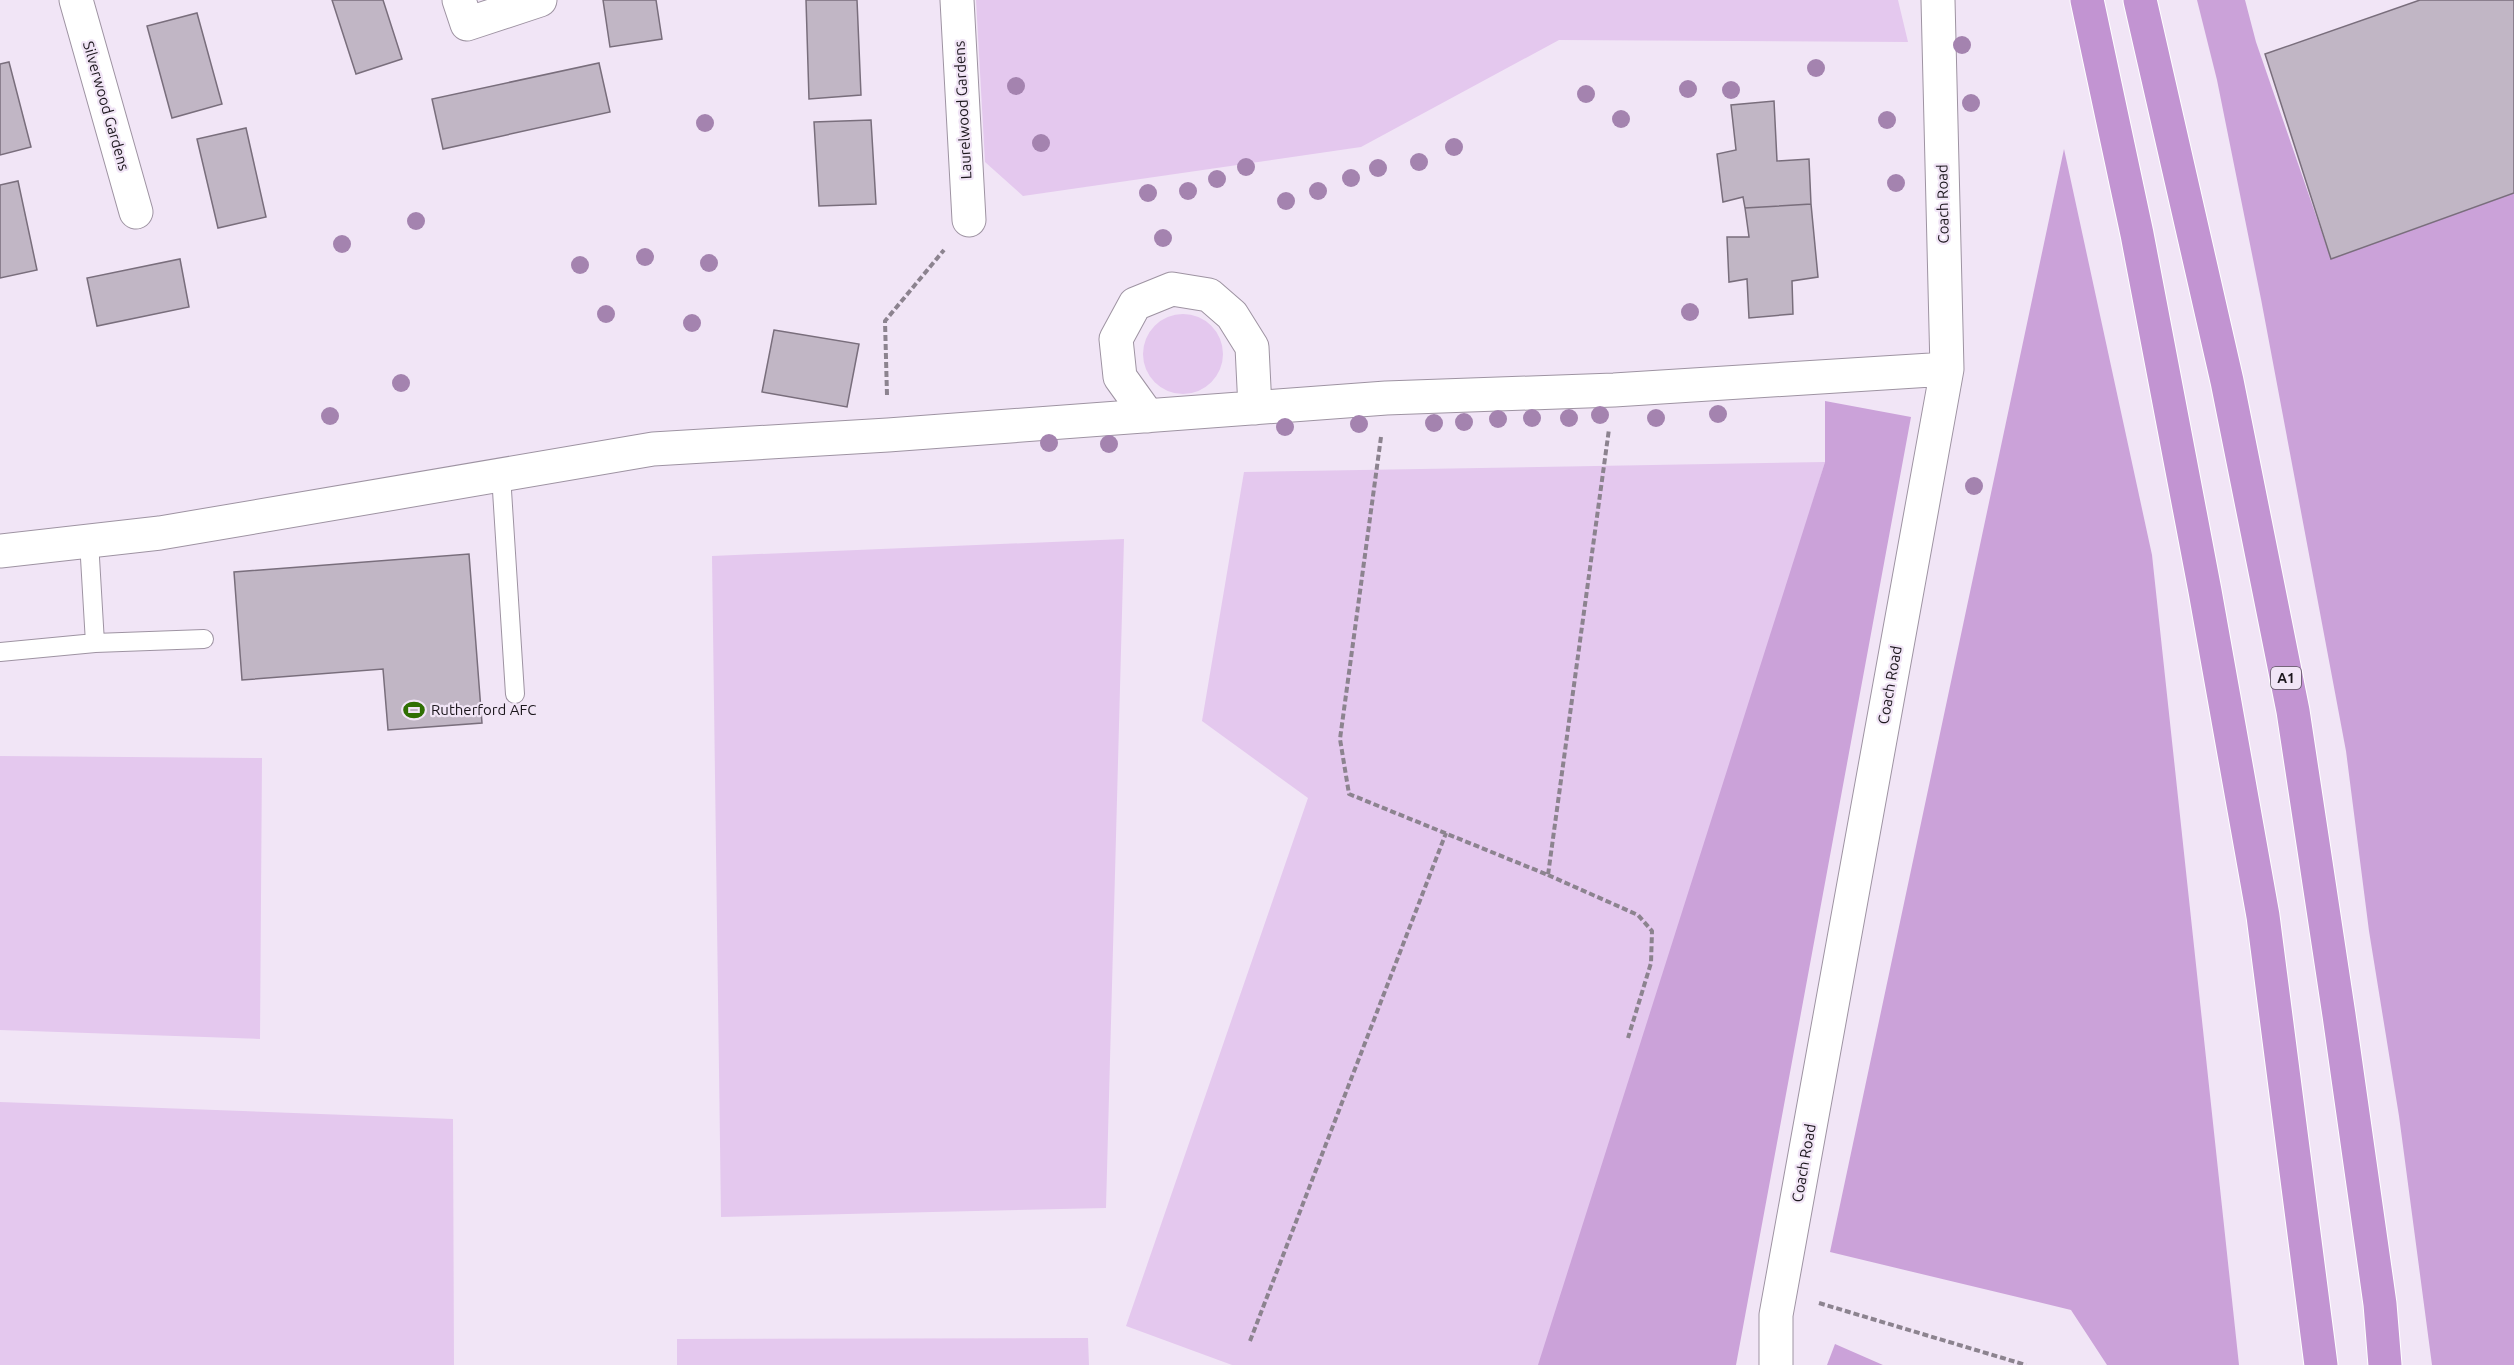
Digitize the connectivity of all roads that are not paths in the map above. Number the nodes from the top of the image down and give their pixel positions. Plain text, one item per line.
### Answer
1 (76, 0) edge
2 (459, 0) edge
3 (540, 0) edge
4 (957, 0) edge
5 (1938, 0) edge
6 (2087, 0) edge
7 (2140, 0) edge
8 (136, 212) dead end
9 (969, 220) road end
10 (1947, 369) junction
11 (1255, 408) junction
12 (1148, 416) junction
13 (501, 475) junction
14 (89, 541) junction
15 (0, 551) edge
16 (204, 639) dead end
17 (95, 643) junction
18 (0, 652) edge
19 (515, 694) dead end
20 (1776, 1365) edge
21 (2321, 1365) edge
22 (2385, 1365) edge

1 - 8 street, Silverwood Gardens
2 - 3 street
4 - 9 street, Laurelwood Gardens
5 - 10 street, Coach Road
6 - 21 highway
7 - 22 highway, A1
10 - 11 street
10 - 20 street, Coach Road
11 - 12 street
11 - 12 street
12 - 13 street
13 - 14 street
13 - 19 lane
14 - 15 street
14 - 17 lane
16 - 17 lane
17 - 18 lane

